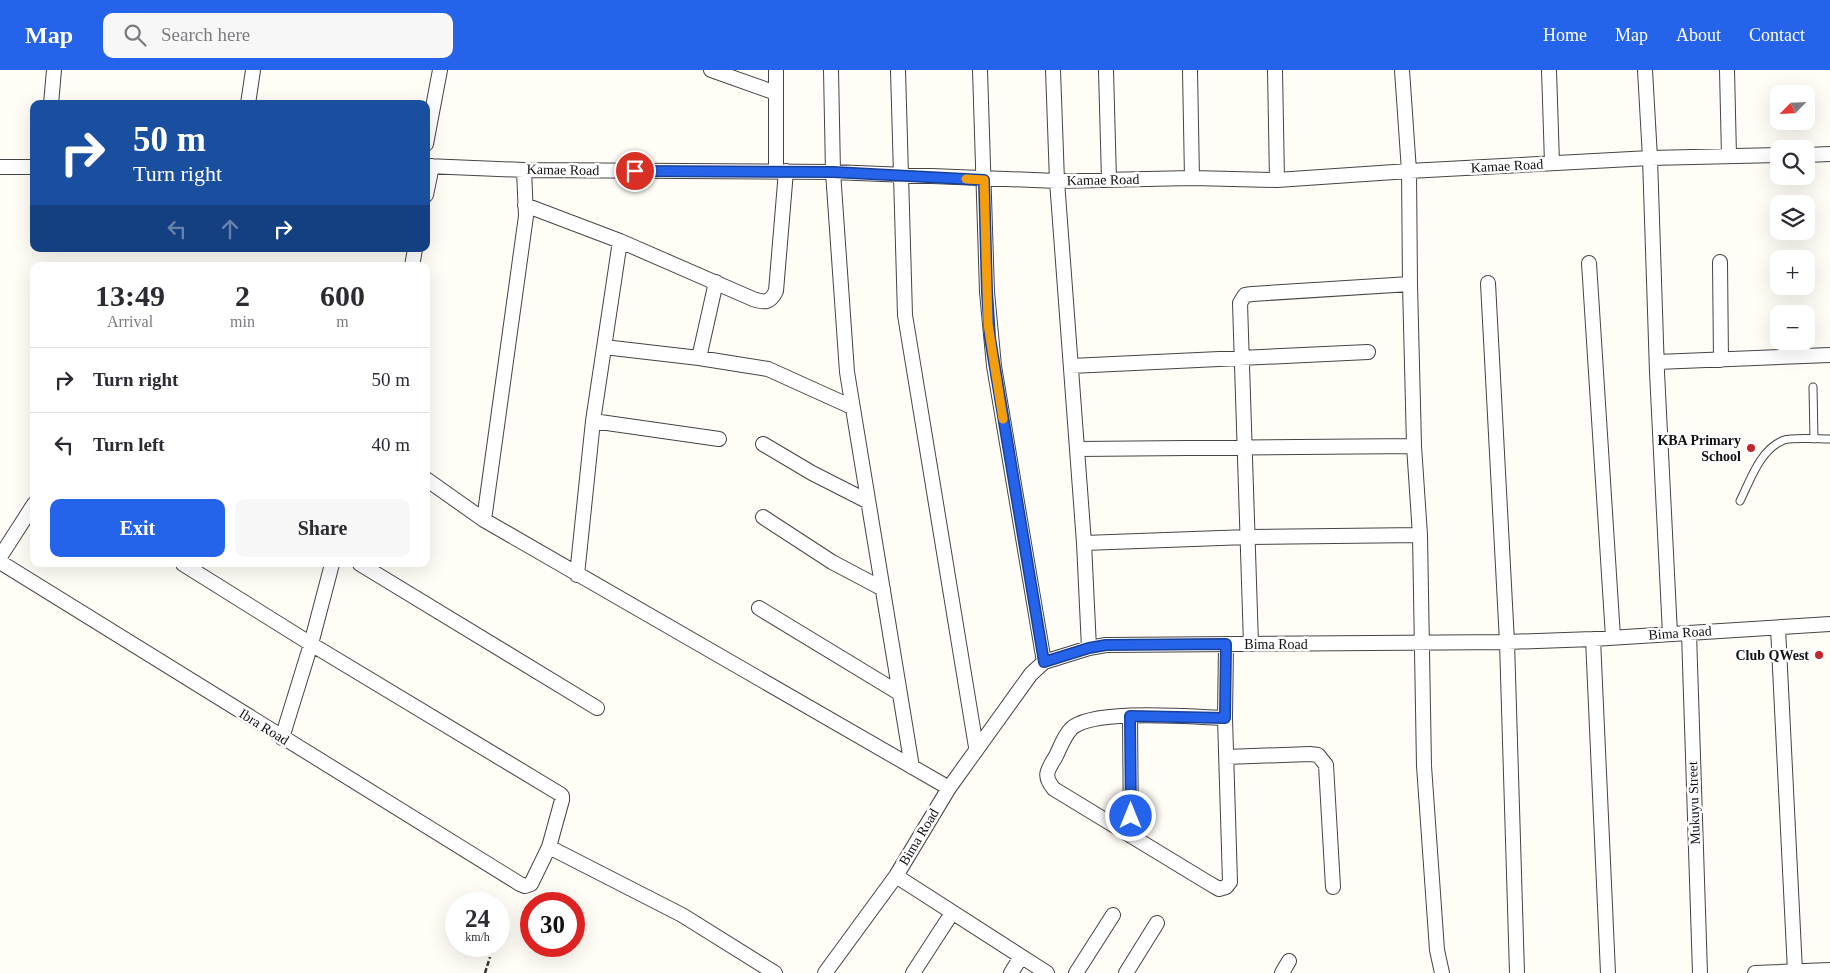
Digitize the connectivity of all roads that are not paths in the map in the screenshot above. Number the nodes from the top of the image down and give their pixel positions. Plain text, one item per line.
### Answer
1 (54, 70) edge
2 (253, 70) edge
3 (440, 70) edge
4 (711, 70) edge
5 (776, 70) edge
6 (831, 70) edge
7 (898, 70) edge
8 (980, 70) edge
9 (1053, 70) edge
10 (1106, 70) edge
11 (1190, 70) edge
12 (1275, 70) edge
13 (1402, 70) edge
14 (1549, 70) edge
15 (1644, 70) edge
16 (1727, 70) edge
17 (776, 93) junction
18 (51, 100) edge
19 (249, 100) edge
20 (430, 123) edge
21 (1830, 154) edge
22 (1770, 155) edge
23 (1815, 155) edge
24 (1730, 156) junction
25 (1650, 158) junction
26 (1552, 163) junction
27 (430, 166) edge
28 (0, 167) edge
29 (30, 167) edge
30 (524, 170) junction
31 (781, 171) junction
32 (1410, 171) junction
33 (833, 172) junction
34 (902, 174) junction
35 (1192, 178) junction
36 (984, 180) junction
37 (1109, 180) junction
38 (1277, 180) junction
39 (1057, 182) junction
40 (525, 205) junction
41 (620, 241) junction
42 (1720, 262) dead end
43 (1589, 263) dead end
44 (716, 282) junction
45 (1488, 282) dead end
46 (1410, 284) junction
47 (604, 347) junction
48 (1368, 352) dead end
49 (1830, 355) edge
50 (698, 358) junction
51 (1242, 358) junction
52 (1721, 360) junction
53 (1657, 362) junction
54 (1071, 366) junction
55 (1813, 387) dead end
56 (852, 407) junction
57 (593, 421) junction
58 (719, 439) dead end
59 (1814, 439) junction
60 (1830, 439) edge
61 (763, 444) dead end
62 (1414, 446) junction
63 (1246, 447) junction
64 (1077, 449) junction
65 (430, 482) edge
66 (867, 501) junction
67 (1740, 501) dead end
68 (30, 510) edge
69 (763, 517) dead end
70 (484, 520) junction
71 (1420, 536) junction
72 (1248, 538) junction
73 (1084, 543) junction
74 (0, 557) edge
75 (0, 562) edge
76 (188, 567) edge
77 (331, 567) edge
78 (365, 567) edge
79 (577, 575) junction
80 (882, 589) junction
81 (759, 608) dead end
82 (1830, 624) edge
83 (1778, 628) junction
84 (1688, 633) junction
85 (1670, 634) junction
86 (1612, 637) junction
87 (1593, 639) junction
88 (1507, 642) junction
89 (311, 644) junction
90 (1226, 644) junction
91 (1251, 644) junction
92 (1422, 644) junction
93 (1089, 648) junction
94 (1044, 662) junction
95 (900, 693) junction
96 (597, 708) dead end
97 (1130, 716) junction
98 (1225, 718) junction
99 (282, 738) junction
100 (976, 747) junction
101 (1226, 757) junction
102 (912, 766) junction
103 (949, 788) junction
104 (1131, 836) junction
105 (549, 848) junction
106 (896, 876) junction
107 (1333, 887) dead end
108 (952, 913) junction
109 (1113, 915) dead end
110 (1157, 923) dead end
111 (1021, 957) junction
112 (1830, 970) edge
113 (1795, 971) junction
114 (775, 973) edge
115 (825, 973) edge
116 (913, 973) edge
117 (1011, 973) edge
118 (1047, 973) edge
119 (1076, 973) edge
120 (1126, 973) edge
121 (1442, 973) edge
122 (1516, 973) edge
123 (1608, 973) edge
124 (1700, 973) edge
125 (1755, 973) edge

1 - 18 street
2 - 19 street
3 - 20 street
4 - 17 street
5 - 17 street
6 - 33 street
7 - 34 street
8 - 36 street
9 - 39 street
10 - 37 street
11 - 35 street
12 - 38 street
13 - 32 street
14 - 26 street
15 - 25 street
16 - 24 street
17 - 31 street
21 - 23 street
22 - 24 street, Kamae Road
24 - 25 street, Kamae Road
25 - 26 street, Kamae Road
25 - 53 street
26 - 32 street, Kamae Road
27 - 30 street, Kamae Road
28 - 29 street
30 - 31 street, Kamae Road
30 - 40 street
31 - 33 street, Kamae Road
31 - 44 street
32 - 38 street, Kamae Road
32 - 46 street
33 - 34 street, Kamae Road
33 - 56 street
34 - 36 street, Kamae Road
34 - 100 street
35 - 37 street, Kamae Road
35 - 38 street, Kamae Road
36 - 39 street, Kamae Road
36 - 94 street
37 - 39 street, Kamae Road
39 - 54 street
40 - 41 street
40 - 70 street
41 - 44 street
41 - 47 street
42 - 52 street
43 - 86 street
44 - 50 street
45 - 88 street
46 - 51 street
46 - 62 street
47 - 50 street
47 - 57 street
48 - 51 street
49 - 52 street
50 - 56 street
51 - 54 street
51 - 63 street
52 - 53 street
53 - 85 street
54 - 64 street
55 - 59 lane
56 - 66 street
57 - 58 street
57 - 79 street
59 - 60 lane
59 - 67 lane
61 - 66 street
62 - 63 street
62 - 71 street
63 - 64 street
63 - 72 street
64 - 73 street
65 - 70 street
66 - 80 street
68 - 74 street
69 - 80 street
70 - 79 street
71 - 72 street
71 - 92 street
72 - 73 street
72 - 91 street
73 - 93 street
75 - 99 street, Ibra Road
76 - 89 street
77 - 89 street
78 - 96 street
79 - 102 street
80 - 95 street
81 - 95 street
82 - 83 street, Bima Road
83 - 84 street, Bima Road
83 - 113 street
84 - 85 street, Bima Road
84 - 124 street, Mukuyu Street
85 - 86 street, Bima Road
86 - 87 street, Bima Road
87 - 88 street, Bima Road
87 - 123 street
88 - 92 street, Bima Road
88 - 122 street
89 - 99 street
89 - 105 street
90 - 91 street, Bima Road
90 - 93 street, Bima Road
90 - 98 street
91 - 92 street, Bima Road
92 - 121 street
93 - 94 street, Bima Road
94 - 100 street, Bima Road
95 - 102 street
97 - 98 street
97 - 104 street
97 - 104 street
98 - 101 street
99 - 105 street, Ibra Road
100 - 103 street, Bima Road
101 - 104 street
101 - 107 street
102 - 103 street
103 - 106 street, Bima Road
105 - 114 street
106 - 108 street
106 - 115 street, Bima Road
108 - 111 street
108 - 116 street
109 - 119 street
110 - 120 street
111 - 117 street
111 - 118 street
112 - 113 street
113 - 125 street

